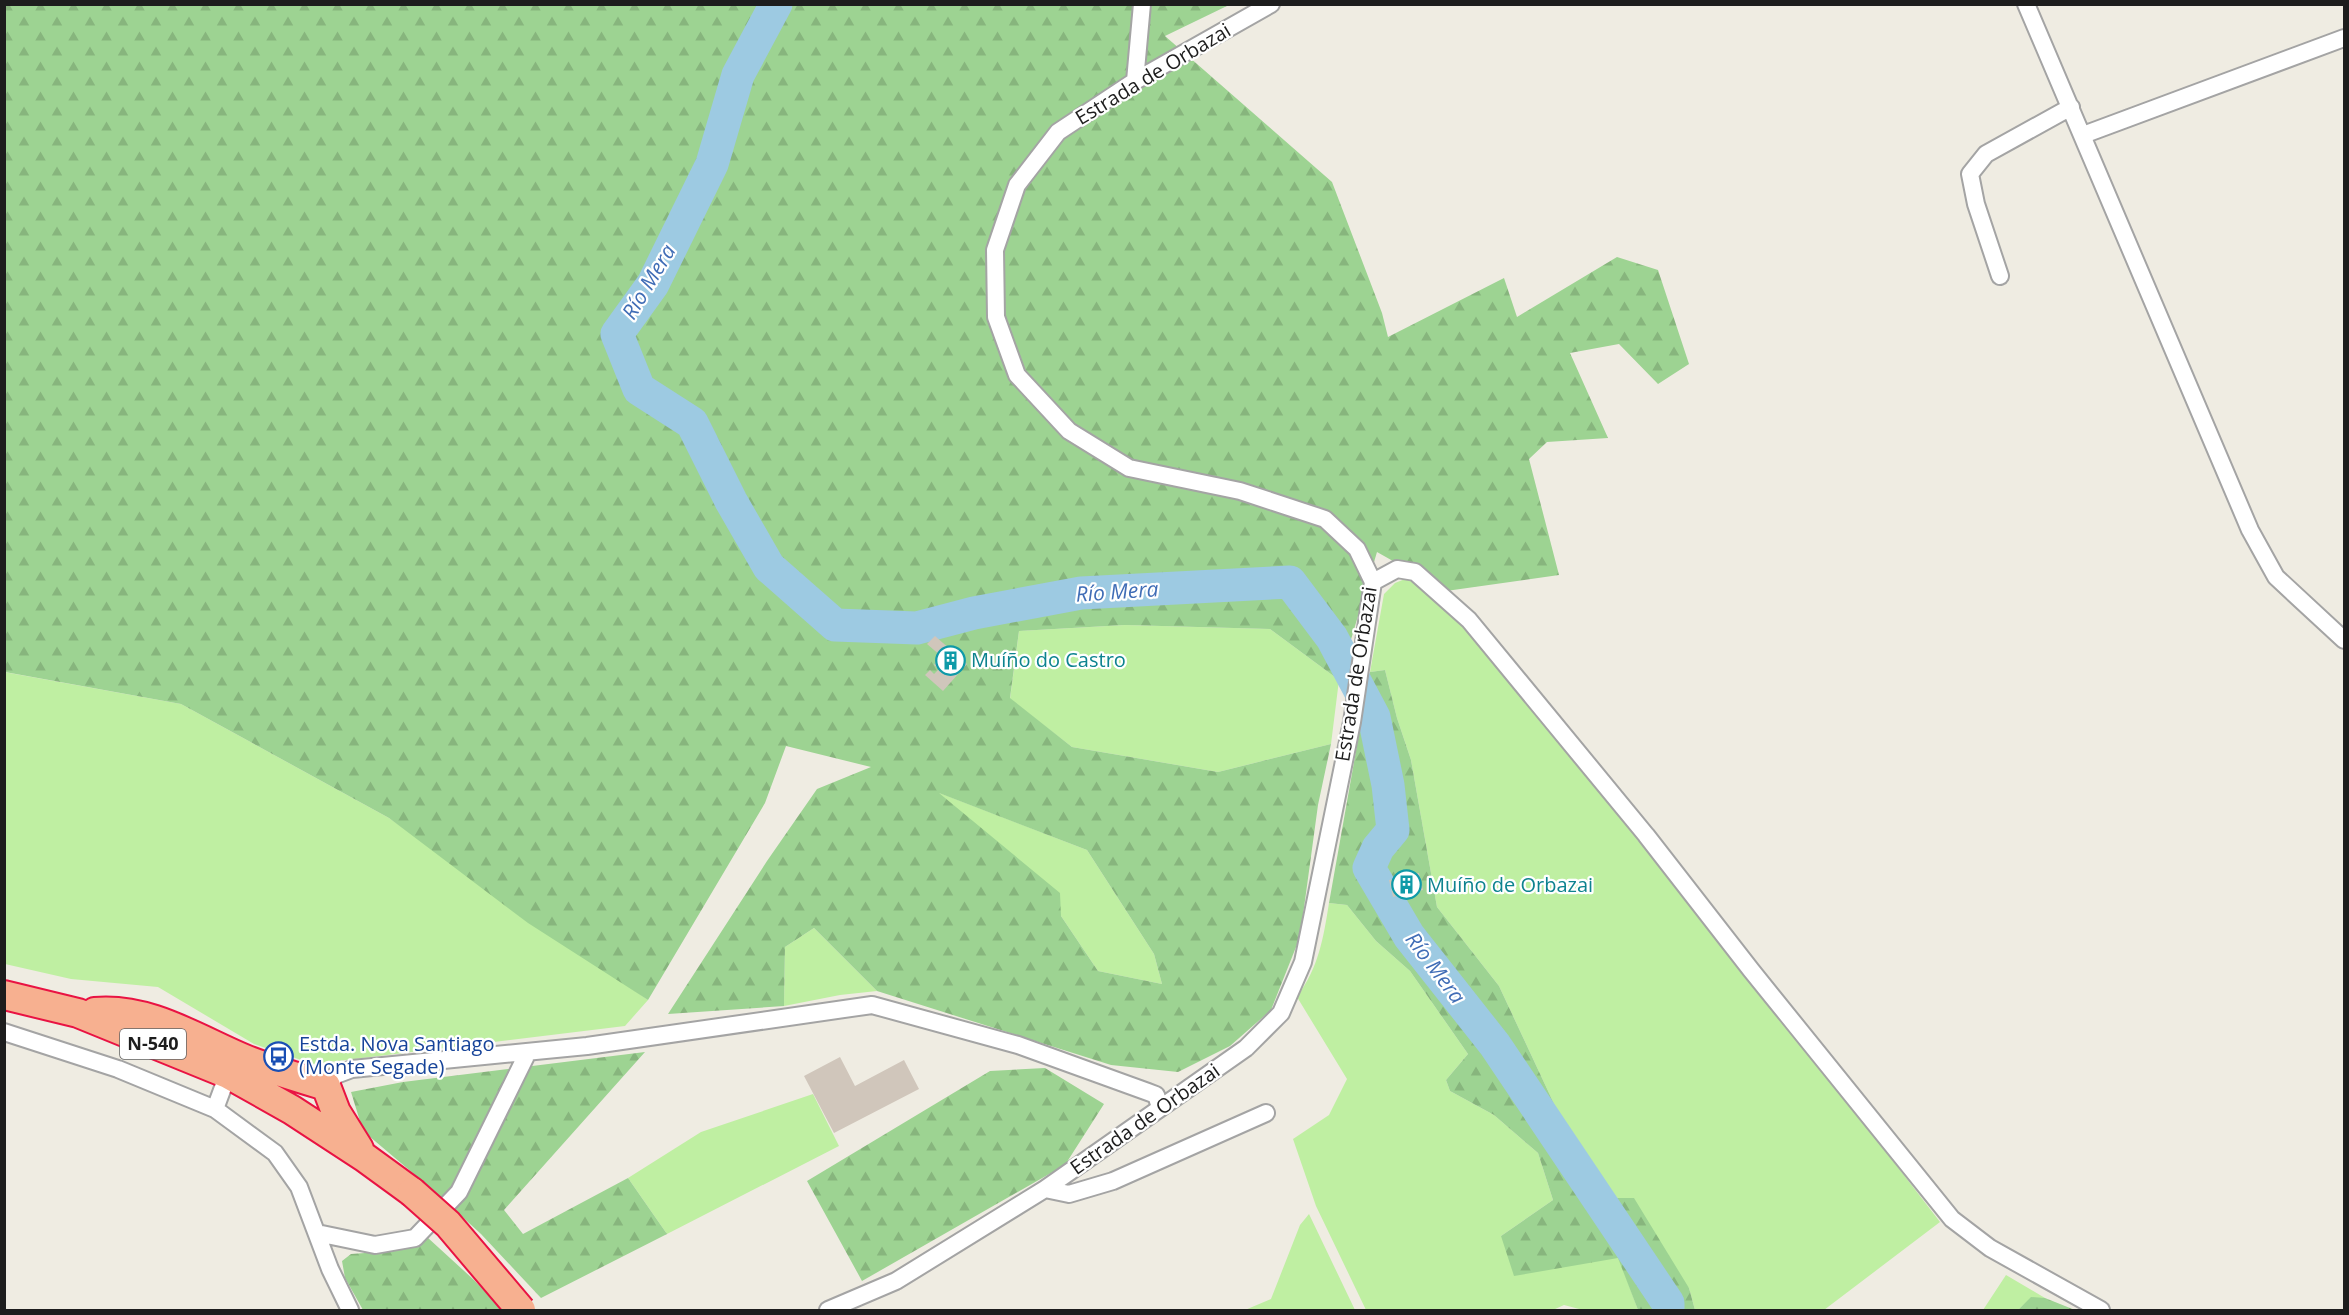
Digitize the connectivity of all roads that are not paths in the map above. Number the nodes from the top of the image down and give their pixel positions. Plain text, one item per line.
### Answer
1 (1142, 4) edge
2 (1271, 4) edge
3 (2026, 4) edge
4 (2344, 38) edge
5 (1135, 81) junction
6 (2071, 107) junction
7 (2083, 135) junction
8 (2000, 276) dead end
9 (1373, 582) junction
10 (2344, 640) edge
11 (4, 995) edge
12 (78, 1013) junction
13 (4, 1032) edge
14 (528, 1052) junction
15 (228, 1074) junction
16 (326, 1086) junction
17 (1160, 1107) junction
18 (215, 1109) junction
19 (1266, 1113) dead end
20 (364, 1157) junction
21 (1045, 1190) junction
22 (317, 1233) junction
23 (350, 1311) edge
24 (521, 1311) edge
25 (828, 1311) edge
26 (2101, 1311) edge

1 - 5 street
2 - 5 street, Estrada de Orbazai
3 - 6 street
4 - 7 street
5 - 9 street, Estrada de Orbazai
6 - 7 street
6 - 8 street
7 - 10 street
9 - 17 street, Estrada de Orbazai
9 - 26 street
11 - 12 highway, N-540
12 - 15 highway, N-540
12 - 16 highway
13 - 18 street
14 - 16 street
14 - 17 street
14 - 22 street
15 - 18 street
15 - 20 highway, N-540
16 - 20 highway
17 - 21 street, Estrada de Orbazai
18 - 22 street
19 - 21 street
20 - 24 highway, N-540, bridge
21 - 25 street, Estrada de Orbazai
22 - 23 street

